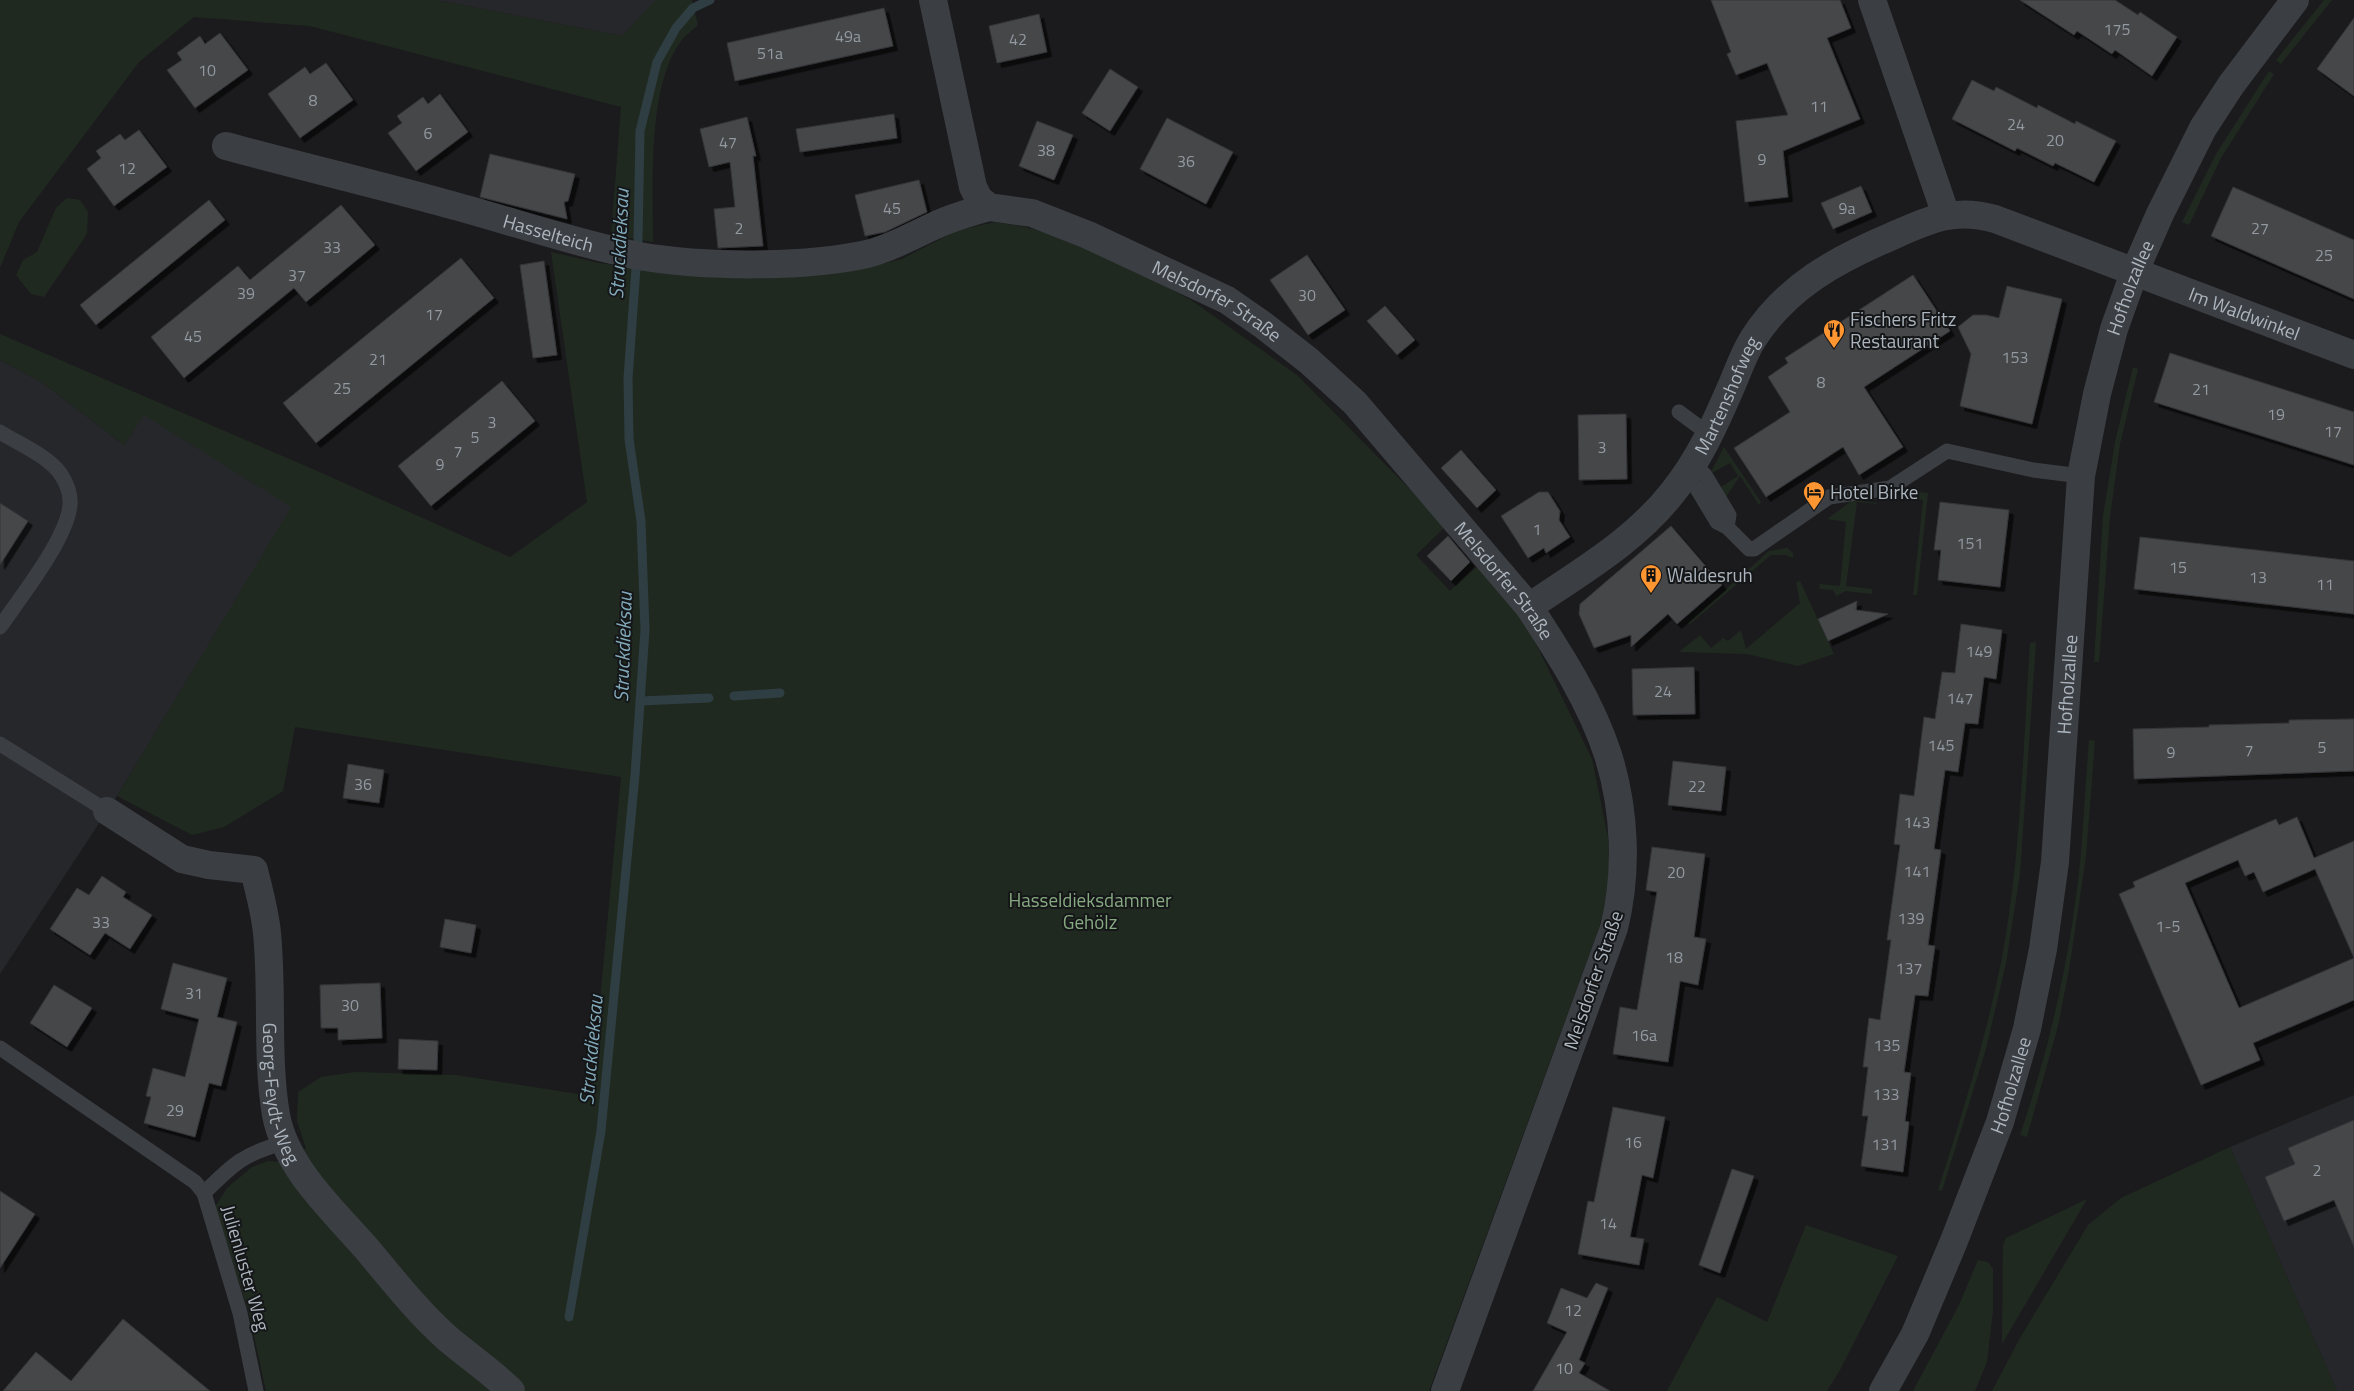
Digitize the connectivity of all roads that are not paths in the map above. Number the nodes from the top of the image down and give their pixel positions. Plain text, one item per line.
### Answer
1 (933, 0) edge
2 (1872, 0) edge
3 (2295, 0) edge
4 (226, 146) dead end
5 (989, 207) junction
6 (1946, 215) junction
7 (2134, 272) junction
8 (2354, 354) edge
9 (1679, 412) dead end
10 (1, 434) edge
11 (1710, 435) junction
12 (1689, 471) junction
13 (2081, 476) junction
14 (1529, 607) junction
15 (0, 627) edge
16 (0, 744) edge
17 (107, 811) joint
18 (0, 1048) edge
19 (284, 1143) junction
20 (204, 1193) junction
21 (256, 1391) edge
22 (511, 1391) edge
23 (1445, 1391) edge
24 (1884, 1391) edge

1 - 5 street
2 - 6 street
3 - 7 street, Hofholzallee
4 - 5 street, Hasselteich
5 - 14 street, Melsdorfer Straße
6 - 7 street, Martenshofweg
6 - 11 street, Martenshofweg
7 - 8 street, Im Waldwinkel
7 - 13 street, Hofholzallee
9 - 11 lane
10 - 15 lane
11 - 12 street, Martenshofweg
12 - 13 lane
12 - 14 street, Martenshofweg
13 - 24 street, Hofholzallee
14 - 23 street, Melsdorfer Straße
16 - 17 lane
17 - 19 street, Georg-Feydt-Weg
18 - 20 lane
19 - 20 lane, Julienluster Weg
19 - 22 street, Georg-Feydt-Weg
20 - 21 lane, Julienluster Weg

